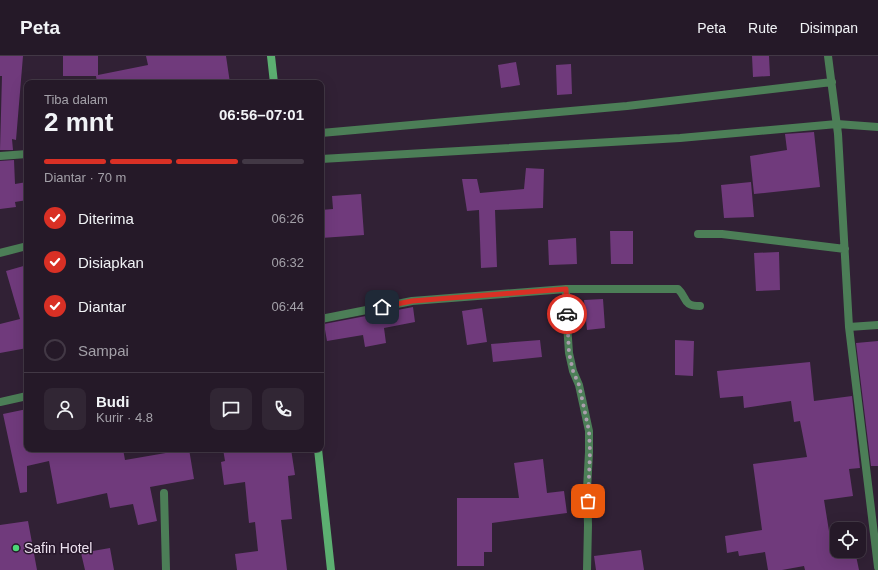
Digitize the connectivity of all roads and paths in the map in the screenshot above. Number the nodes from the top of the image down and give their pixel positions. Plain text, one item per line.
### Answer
1 (271, 56) edge
2 (828, 56) edge
3 (274, 80) edge
4 (832, 82) junction
5 (837, 124) junction
6 (878, 127) edge
7 (324, 133) edge
8 (24, 154) edge
9 (0, 156) edge
10 (324, 159) edge
11 (698, 234) dead end
12 (24, 247) edge
13 (845, 249) junction
14 (0, 254) edge
15 (566, 289) junction
16 (700, 306) dead end
17 (324, 317) edge
18 (878, 325) edge
19 (849, 328) junction
20 (24, 397) edge
21 (0, 402) edge
22 (318, 452) edge
23 (164, 493) dead end
24 (878, 567) edge
25 (166, 570) edge
26 (331, 570) edge
27 (587, 570) edge

1 - 3 main road
2 - 4 street
4 - 5 street
4 - 7 street
5 - 6 street
5 - 10 street
5 - 13 street
8 - 9 street
11 - 13 street
12 - 14 street
13 - 19 street
15 - 16 street
15 - 17 street
15 - 27 street
18 - 19 street
19 - 24 street
20 - 21 street
22 - 26 main road
23 - 25 street

